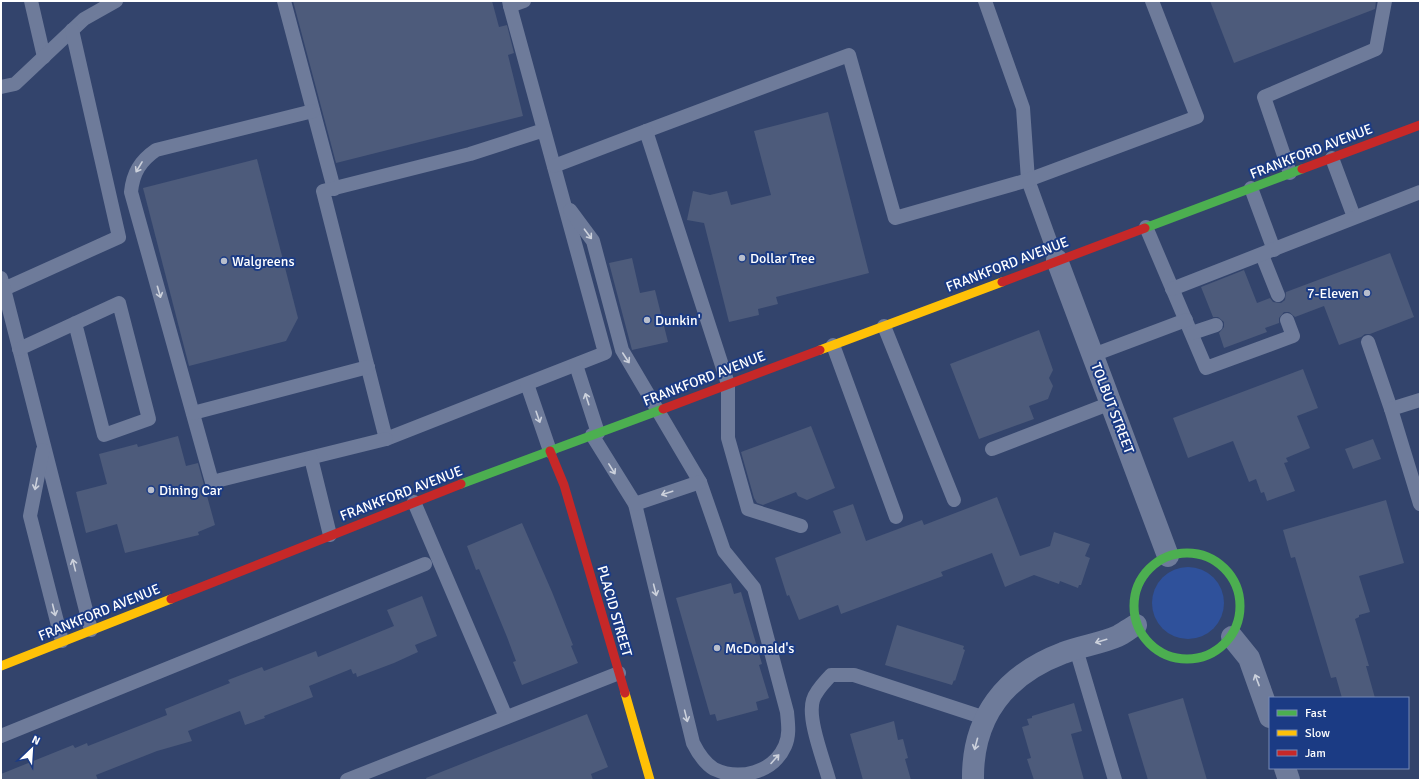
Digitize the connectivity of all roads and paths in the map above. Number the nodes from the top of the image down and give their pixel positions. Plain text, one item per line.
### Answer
1 (31, 1) edge
2 (116, 1) edge
3 (284, 1) edge
4 (985, 1) edge
5 (1152, 1) edge
6 (1385, 1) edge
7 (514, 3) edge
8 (72, 30) junction
9 (44, 57) junction
10 (1, 87) edge
11 (313, 111) junction
12 (1420, 125) edge
13 (544, 130) junction
14 (646, 131) junction
15 (1332, 158) junction
16 (554, 166) junction
17 (1290, 174) junction
18 (1028, 180) junction
19 (1251, 188) junction
20 (334, 189) junction
21 (1420, 193) edge
22 (564, 203) junction
23 (1354, 217) junction
24 (1146, 227) junction
25 (1268, 252) junction
26 (1057, 260) junction
27 (2, 286) edge
28 (1172, 289) junction
29 (1278, 295) dead end
30 (1186, 320) junction
31 (1287, 320) dead end
32 (75, 323) junction
33 (1216, 324) dead end
34 (884, 326) junction
35 (1192, 333) junction
36 (1368, 342) dead end
37 (833, 345) junction
38 (19, 349) junction
39 (1093, 355) junction
40 (576, 365) junction
41 (368, 367) junction
42 (527, 384) junction
43 (728, 384) junction
44 (1420, 400) edge
45 (1111, 402) junction
46 (1391, 409) junction
47 (656, 411) junction
48 (193, 413) junction
49 (595, 434) junction
50 (386, 439) junction
51 (43, 446) junction
52 (992, 449) dead end
53 (550, 451) junction
54 (311, 458) junction
55 (700, 482) junction
56 (954, 500) dead end
57 (414, 502) junction
58 (634, 504) junction
59 (1420, 504) edge
60 (896, 517) dead end
61 (801, 526) dead end
62 (330, 535) junction
63 (1168, 556) junction
64 (425, 564) dead end
65 (1136, 625) junction
66 (90, 630) junction
67 (1232, 637) junction
68 (62, 642) junction
69 (1076, 649) junction
70 (1, 666) edge
71 (619, 673) junction
72 (1269, 714) edge
73 (506, 717) junction
74 (985, 718) junction
75 (1, 736) edge
76 (1285, 769) edge
77 (730, 775) junction
78 (348, 780) edge
79 (650, 780) edge
80 (710, 780) edge
81 (829, 780) edge
82 (973, 780) edge
83 (1115, 780) edge
84 (1289, 780) edge

1 - 9 lane
2 - 8 lane
3 - 11 lane
4 - 18 lane
5 - 18 lane
6 - 17 lane
7 - 13 lane
8 - 9 lane
8 - 27 lane
9 - 10 lane
11 - 20 lane
11 -> 48 lane
12 - 15 main road, FRANKFORD AVENUE
13 - 16 lane
13 - 20 lane
14 - 16 lane
14 - 18 lane
14 - 43 lane
15 - 17 main road, FRANKFORD AVENUE
15 - 23 lane
16 - 22 lane
17 - 19 main road, FRANKFORD AVENUE
18 - 26 lane
19 - 24 main road, FRANKFORD AVENUE
19 - 25 lane
20 - 41 lane
21 - 23 lane
22 - 40 lane
22 -> 47 lane
23 - 25 lane
24 - 26 main road, FRANKFORD AVENUE
24 - 28 lane
25 - 28 lane
25 - 29 lane
26 - 34 main road, FRANKFORD AVENUE
26 - 39 street, TOLBUT STREET
27 - 38 lane
28 - 30 lane
30 - 35 lane
30 - 39 lane
31 - 35 lane
32 - 32 lane
32 - 38 lane
33 - 35 lane
34 - 37 main road, FRANKFORD AVENUE
34 - 56 lane
36 - 46 lane
37 - 43 main road, FRANKFORD AVENUE
37 - 60 lane
38 - 51 lane
39 - 45 street, TOLBUT STREET
40 - 42 lane
49 -> 40 lane
41 - 48 lane
41 - 50 lane
42 - 50 lane
42 -> 53 lane
43 - 47 main road, FRANKFORD AVENUE
43 - 61 lane
44 - 46 lane
45 - 52 lane
45 - 63 street, TOLBUT STREET
46 - 59 lane
47 - 49 main road, FRANKFORD AVENUE
47 - 55 lane
48 - 54 lane
49 - 53 main road, FRANKFORD AVENUE
49 -> 58 lane
50 - 54 lane
66 -> 51 lane
51 -> 68 lane
53 - 57 main road, FRANKFORD AVENUE
53 - 71 main road, PLACID STREET
54 - 62 lane
55 -> 58 lane
77 -> 55 lane
57 - 62 main road, FRANKFORD AVENUE
57 - 73 lane
58 -> 77 lane
62 - 66 main road, FRANKFORD AVENUE
63 - 65 main road
63 - 67 main road
64 - 75 lane
65 - 67 main road
65 -> 69 street
66 - 68 main road, FRANKFORD AVENUE
72 -> 67 street
68 - 70 main road, FRANKFORD AVENUE
69 - 74 street
69 - 83 lane
71 - 73 lane
71 - 79 main road, PLACID STREET
73 - 78 lane
74 - 81 lane
74 -> 82 street
76 - 84 street
77 - 80 lane

